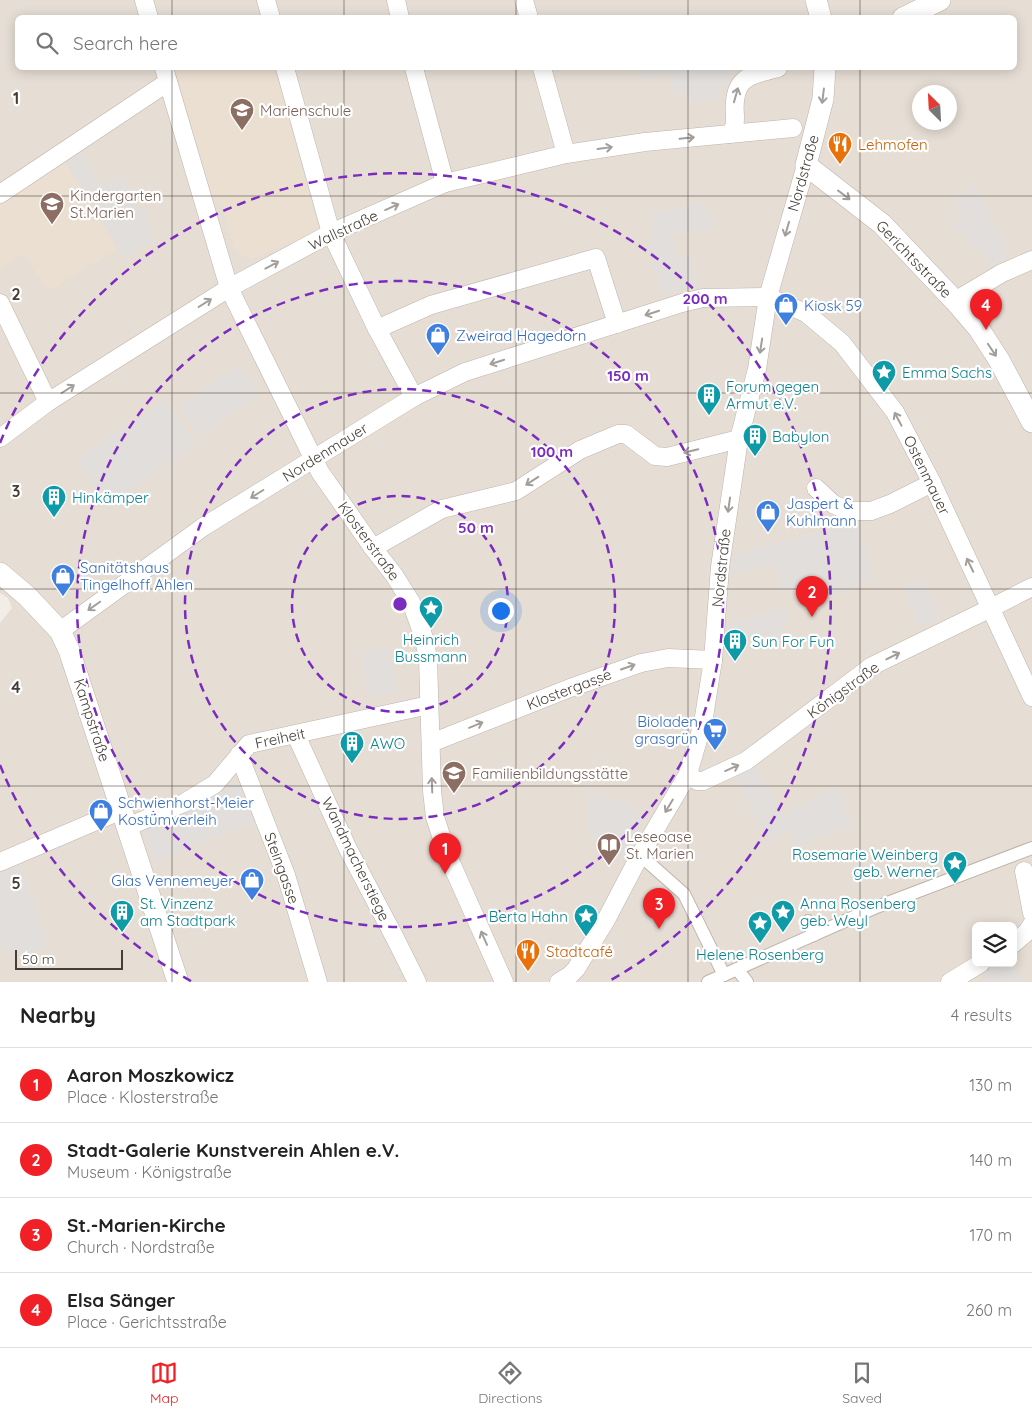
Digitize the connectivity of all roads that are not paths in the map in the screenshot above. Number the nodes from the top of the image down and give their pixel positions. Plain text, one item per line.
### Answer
1 (144, 0) edge
2 (266, 0) edge
3 (396, 0) edge
4 (524, 0) edge
5 (816, 0) edge
6 (940, 0) edge
7 (148, 15) edge
8 (270, 15) edge
9 (399, 15) edge
10 (528, 15) edge
11 (820, 15) edge
12 (908, 15) edge
13 (286, 70) edge
14 (415, 70) edge
15 (543, 70) edge
16 (770, 70) edge
17 (826, 70) edge
18 (166, 75) edge
19 (793, 128) dead end
20 (730, 134) junction
21 (566, 154) junction
22 (806, 165) junction
23 (445, 183) junction
24 (0, 194) edge
25 (331, 233) junction
26 (1032, 260) edge
27 (229, 288) junction
28 (768, 297) junction
29 (955, 301) junction
30 (0, 303) edge
31 (617, 324) junction
32 (377, 329) junction
33 (414, 397) junction
34 (48, 402) junction
35 (1032, 422) edge
36 (0, 438) edge
37 (739, 439) junction
38 (313, 459) junction
39 (932, 483) junction
40 (816, 488) dead end
41 (373, 548) junction
42 (0, 573) edge
43 (1032, 587) edge
44 (991, 608) junction
45 (60, 631) junction
46 (713, 660) junction
47 (1032, 697) edge
48 (429, 705) junction
49 (296, 735) junction
50 (431, 743) junction
51 (239, 755) junction
52 (688, 774) junction
53 (124, 819) junction
54 (1032, 848) edge
55 (1017, 853) junction
56 (640, 855) junction
57 (0, 862) edge
58 (1024, 871) joint
59 (1032, 913) edge
60 (808, 921) dead end
61 (1032, 924) edge
62 (814, 935) junction
63 (1017, 941) edge
64 (975, 967) edge
65 (737, 969) junction
66 (724, 975) junction
67 (571, 979) edge
68 (178, 982) edge
69 (318, 982) edge
70 (417, 982) edge
71 (504, 982) edge
72 (708, 982) edge
73 (747, 982) edge
74 (950, 982) edge

1 - 7 street
2 - 8 street
3 - 9 street
4 - 10 street
5 - 11 street
6 - 12 street
13 - 25 street
14 - 23 street
15 - 21 street
20 -> 16 street
17 -> 22 street, Nordstraße
18 - 24 street
18 - 27 street, Klosterstraße
19 - 20 street, Wallstraße
21 -> 20 street, Wallstraße
21 - 23 street, Wallstraße
22 -> 28 street, Nordstraße
22 -> 29 street, Gerichtsstraße
25 -> 23 street, Wallstraße
27 -> 25 street, Wallstraße
25 - 32 street
26 - 29 street
34 -> 27 street, Wallstraße
27 - 38 street, Klosterstraße
28 -> 31 street, Nordenmauer
28 -> 37 street, Nordstraße
39 -> 28 street, Ostenmauer
29 -> 35 street, Gerichtsstraße
30 - 34 street
31 - 32 street
31 -> 33 street, Nordenmauer
32 - 33 street
33 - 38 street, Nordenmauer
34 - 36 street, Wallstraße
37 -> 41 street
37 -> 46 street, Nordstraße
38 - 41 street, Klosterstraße
38 -> 45 street, Nordenmauer
39 - 40 street
44 -> 39 street, Ostenmauer
41 - 48 street, Klosterstraße
42 - 45 street, Kampstraße
43 - 44 street, Königstraße
44 - 47 street, Ostenmauer
52 -> 44 street, Königstraße
45 - 53 street, Kampstraße
50 -> 46 street, Klostergasse
46 - 52 street, Nordstraße
48 - 49 street, Freiheit
48 - 50 street, Klosterstraße
49 - 51 street, Freiheit
49 - 70 street, Wandmacherstiege
71 -> 50 street, Klosterstraße
51 - 53 street, Freiheit
51 - 69 street, Steingasse
52 -> 56 street, Nordstraße
53 - 57 street
53 - 68 street, Kampstraße
54 - 55 street
55 - 58 street
55 - 62 street
56 - 66 street
56 - 67 street, Nordstraße
58 - 59 street
60 - 62 street
61 - 63 street
62 - 65 street
64 - 74 street
65 - 66 street
65 - 73 street
66 - 72 street

